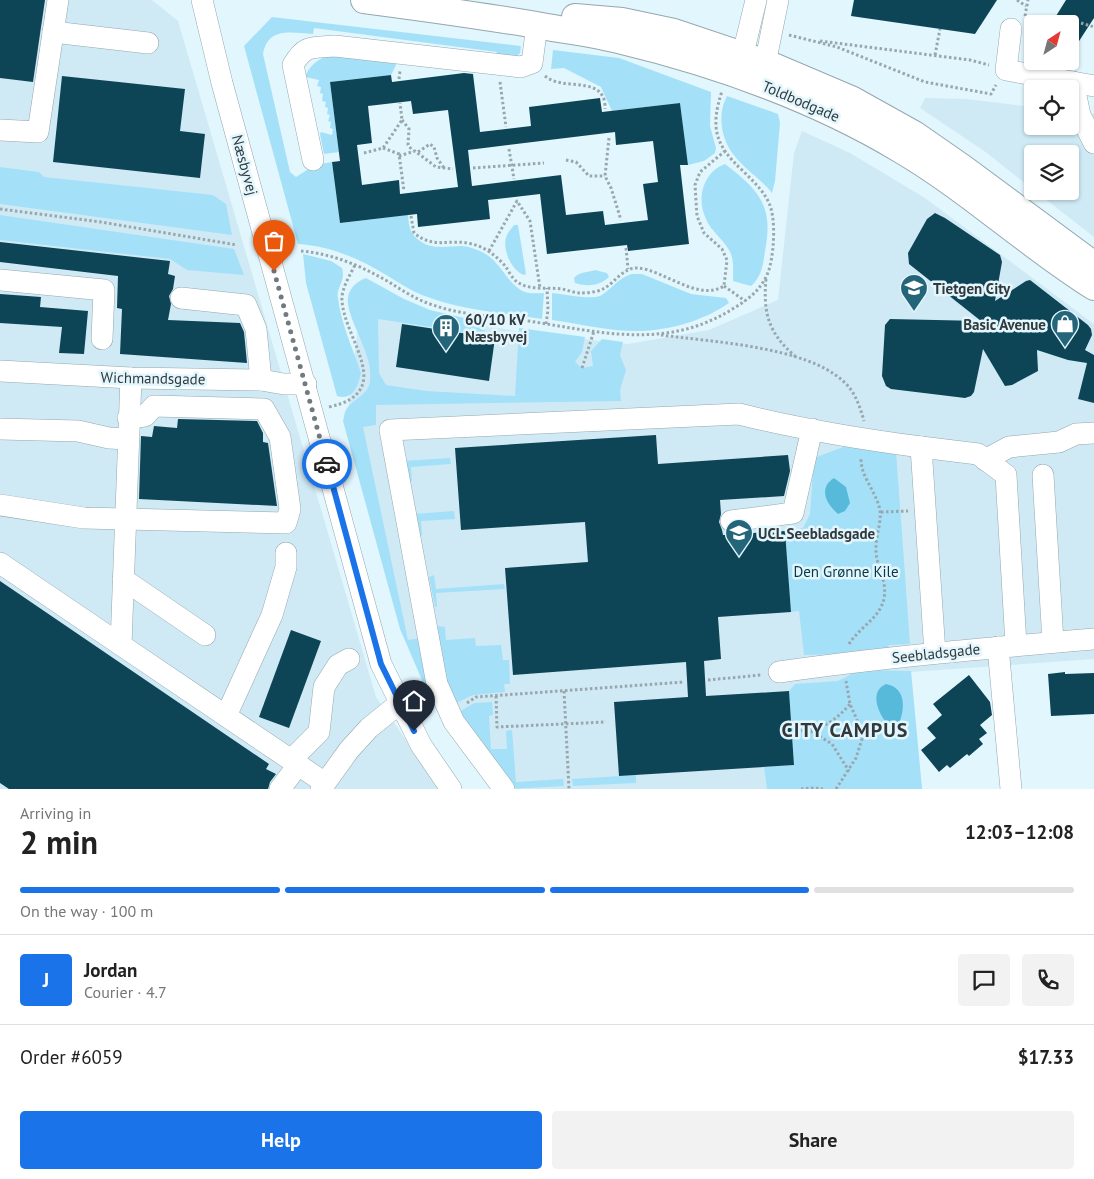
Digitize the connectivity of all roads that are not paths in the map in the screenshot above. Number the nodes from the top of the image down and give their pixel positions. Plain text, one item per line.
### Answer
1 (58, 0) edge
2 (202, 0) edge
3 (364, 0) edge
4 (756, 0) edge
5 (778, 0) edge
6 (465, 13) junction
7 (537, 25) junction
8 (1011, 29) dead end
9 (53, 32) junction
10 (148, 43) dead end
11 (747, 70) junction
12 (1062, 80) edge
13 (1079, 83) edge
14 (1094, 86) edge
15 (1079, 110) edge
16 (0, 130) edge
17 (1094, 143) edge
18 (313, 160) dead end
19 (1094, 265) edge
20 (0, 280) edge
21 (1094, 287) edge
22 (181, 298) dead end
23 (102, 339) dead end
24 (0, 371) edge
25 (131, 378) junction
26 (261, 380) junction
27 (306, 384) junction
28 (128, 418) junction
29 (0, 429) edge
30 (812, 429) junction
31 (1094, 434) edge
32 (128, 439) junction
33 (922, 447) junction
34 (986, 460) junction
35 (1043, 475) dead end
36 (0, 504) edge
37 (125, 521) junction
38 (732, 521) dead end
39 (286, 553) dead end
40 (0, 563) edge
41 (123, 579) junction
42 (205, 635) dead end
43 (1094, 639) edge
44 (1053, 642) junction
45 (121, 645) junction
46 (1007, 646) junction
47 (935, 653) junction
48 (349, 659) dead end
49 (779, 672) road end
50 (400, 703) junction
51 (226, 716) junction
52 (295, 762) junction
53 (323, 786) edge
54 (280, 789) edge
55 (452, 789) edge
56 (504, 789) edge
57 (1010, 789) edge

1 - 9 street
2 - 27 street, Næsbyvej
3 - 6 main road, Toldbodgade
4 - 11 street
5 - 11 street
6 - 7 main road, Toldbodgade
6 - 11 main road, Toldbodgade
7 - 11 main road, Toldbodgade
7 - 18 street
8 - 12 street
9 - 10 street
9 - 16 street
11 - 19 main road, Toldbodgade
11 - 21 main road, Toldbodgade
13 - 14 street
15 - 17 street
20 - 23 street
22 - 26 street
24 - 25 street, Wichmandsgade
25 - 26 street, Wichmandsgade
25 - 28 street
26 - 27 street, Wichmandsgade
27 - 50 street, Næsbyvej
28 - 32 street
28 - 37 street
29 - 32 street
30 - 33 street
30 - 38 street
30 - 56 street
31 - 34 street
32 - 37 street
33 - 34 street
33 - 47 street
34 - 46 street
35 - 44 street
36 - 37 street
37 - 41 street
39 - 51 street
40 - 45 street
41 - 42 street
41 - 45 street
43 - 44 street, Seebladsgade
44 - 46 street, Seebladsgade
45 - 51 street
46 - 47 street, Seebladsgade
46 - 57 street
47 - 49 street, Seebladsgade
48 - 52 street
50 - 53 street
50 - 55 street, Næsbyvej
51 - 52 street
52 - 53 street
52 - 54 street

